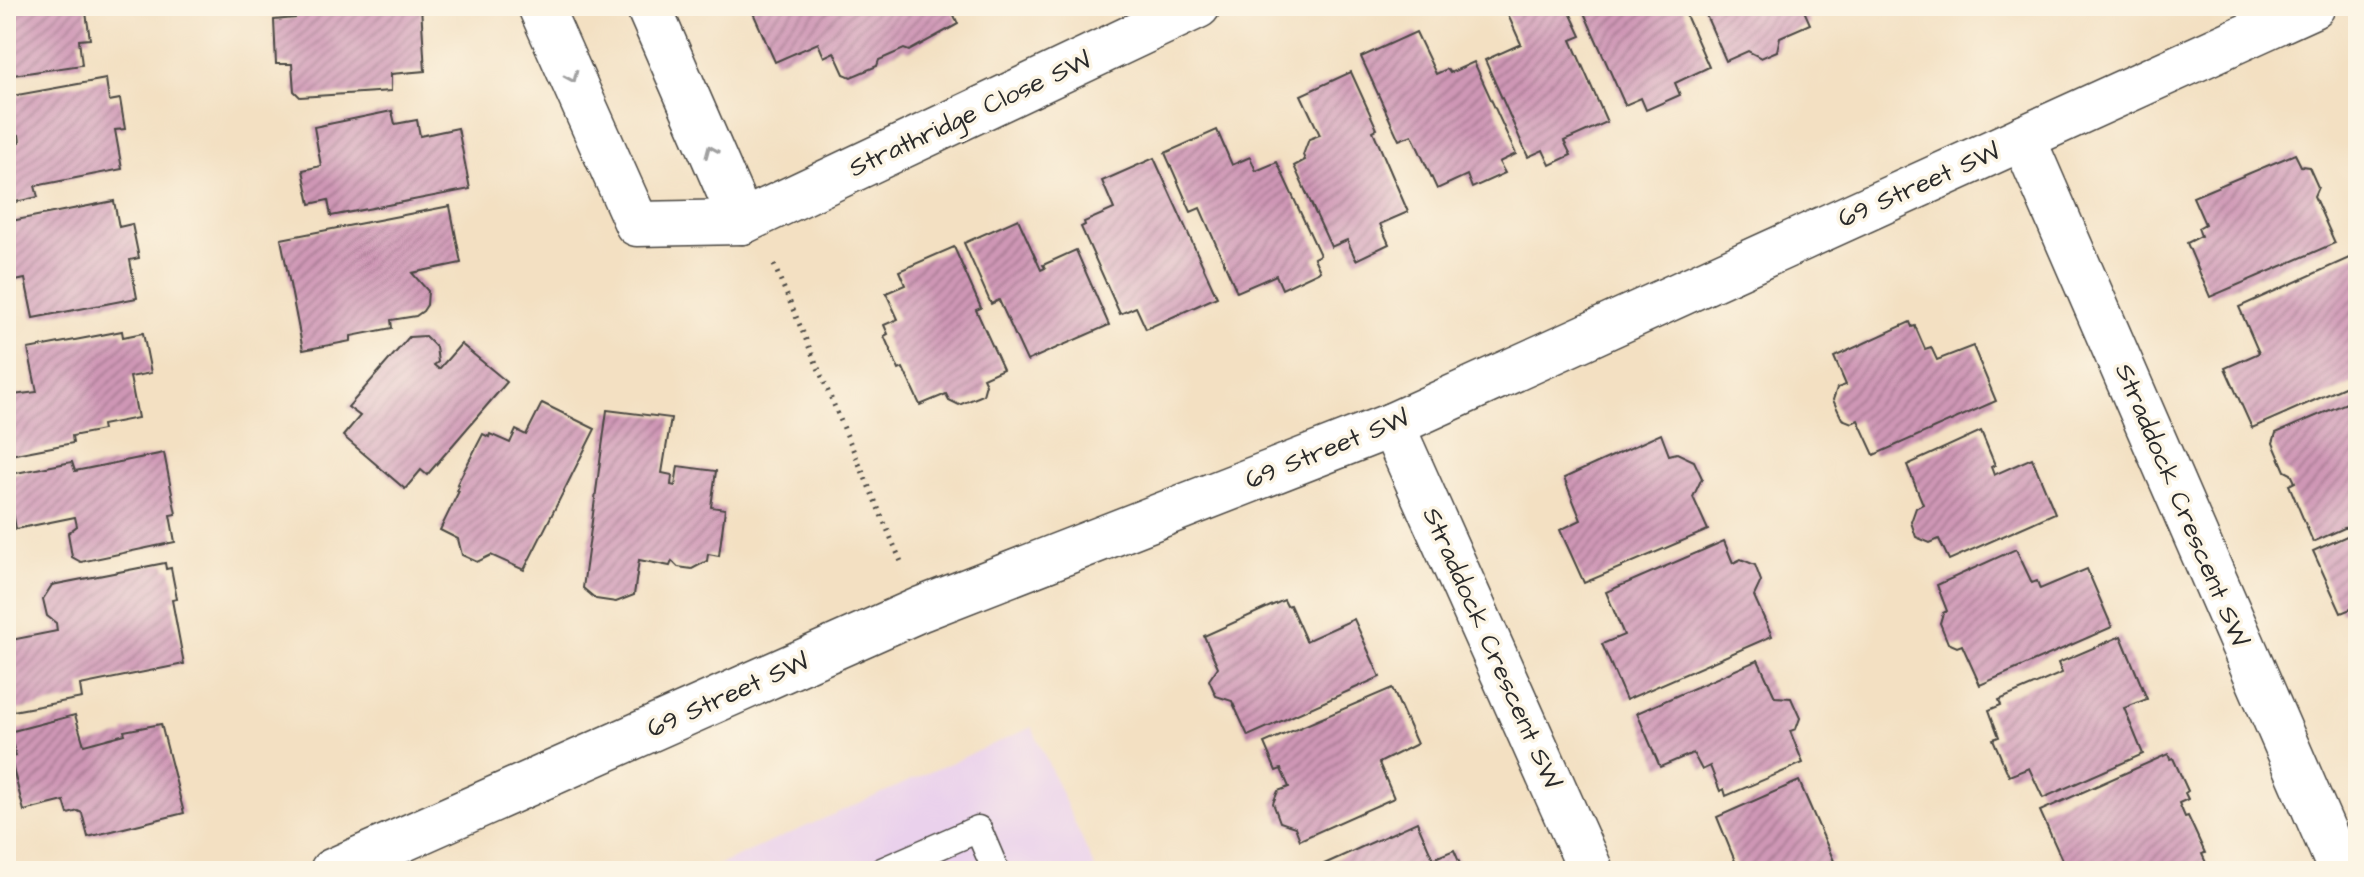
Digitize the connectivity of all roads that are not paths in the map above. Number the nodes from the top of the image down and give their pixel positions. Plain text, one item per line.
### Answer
1 (540, 6) edge
2 (648, 6) edge
3 (1198, 6) edge
4 (2313, 6) edge
5 (2023, 138) junction
6 (742, 222) junction
7 (1392, 425) junction
8 (384, 861) edge
9 (332, 871) edge
10 (882, 871) edge
11 (996, 871) edge
12 (1591, 871) edge
13 (2341, 871) edge

1 -> 6 street
6 -> 2 street
3 - 6 street, Strathridge Close SW
4 - 5 street, 69 Street SW
5 - 7 street, 69 Street SW
5 - 13 street, Straddock Crescent SW
7 - 8 street, 69 Street SW
7 - 12 street, Straddock Crescent SW
8 - 9 street, 69 Street SW
10 - 11 lane

